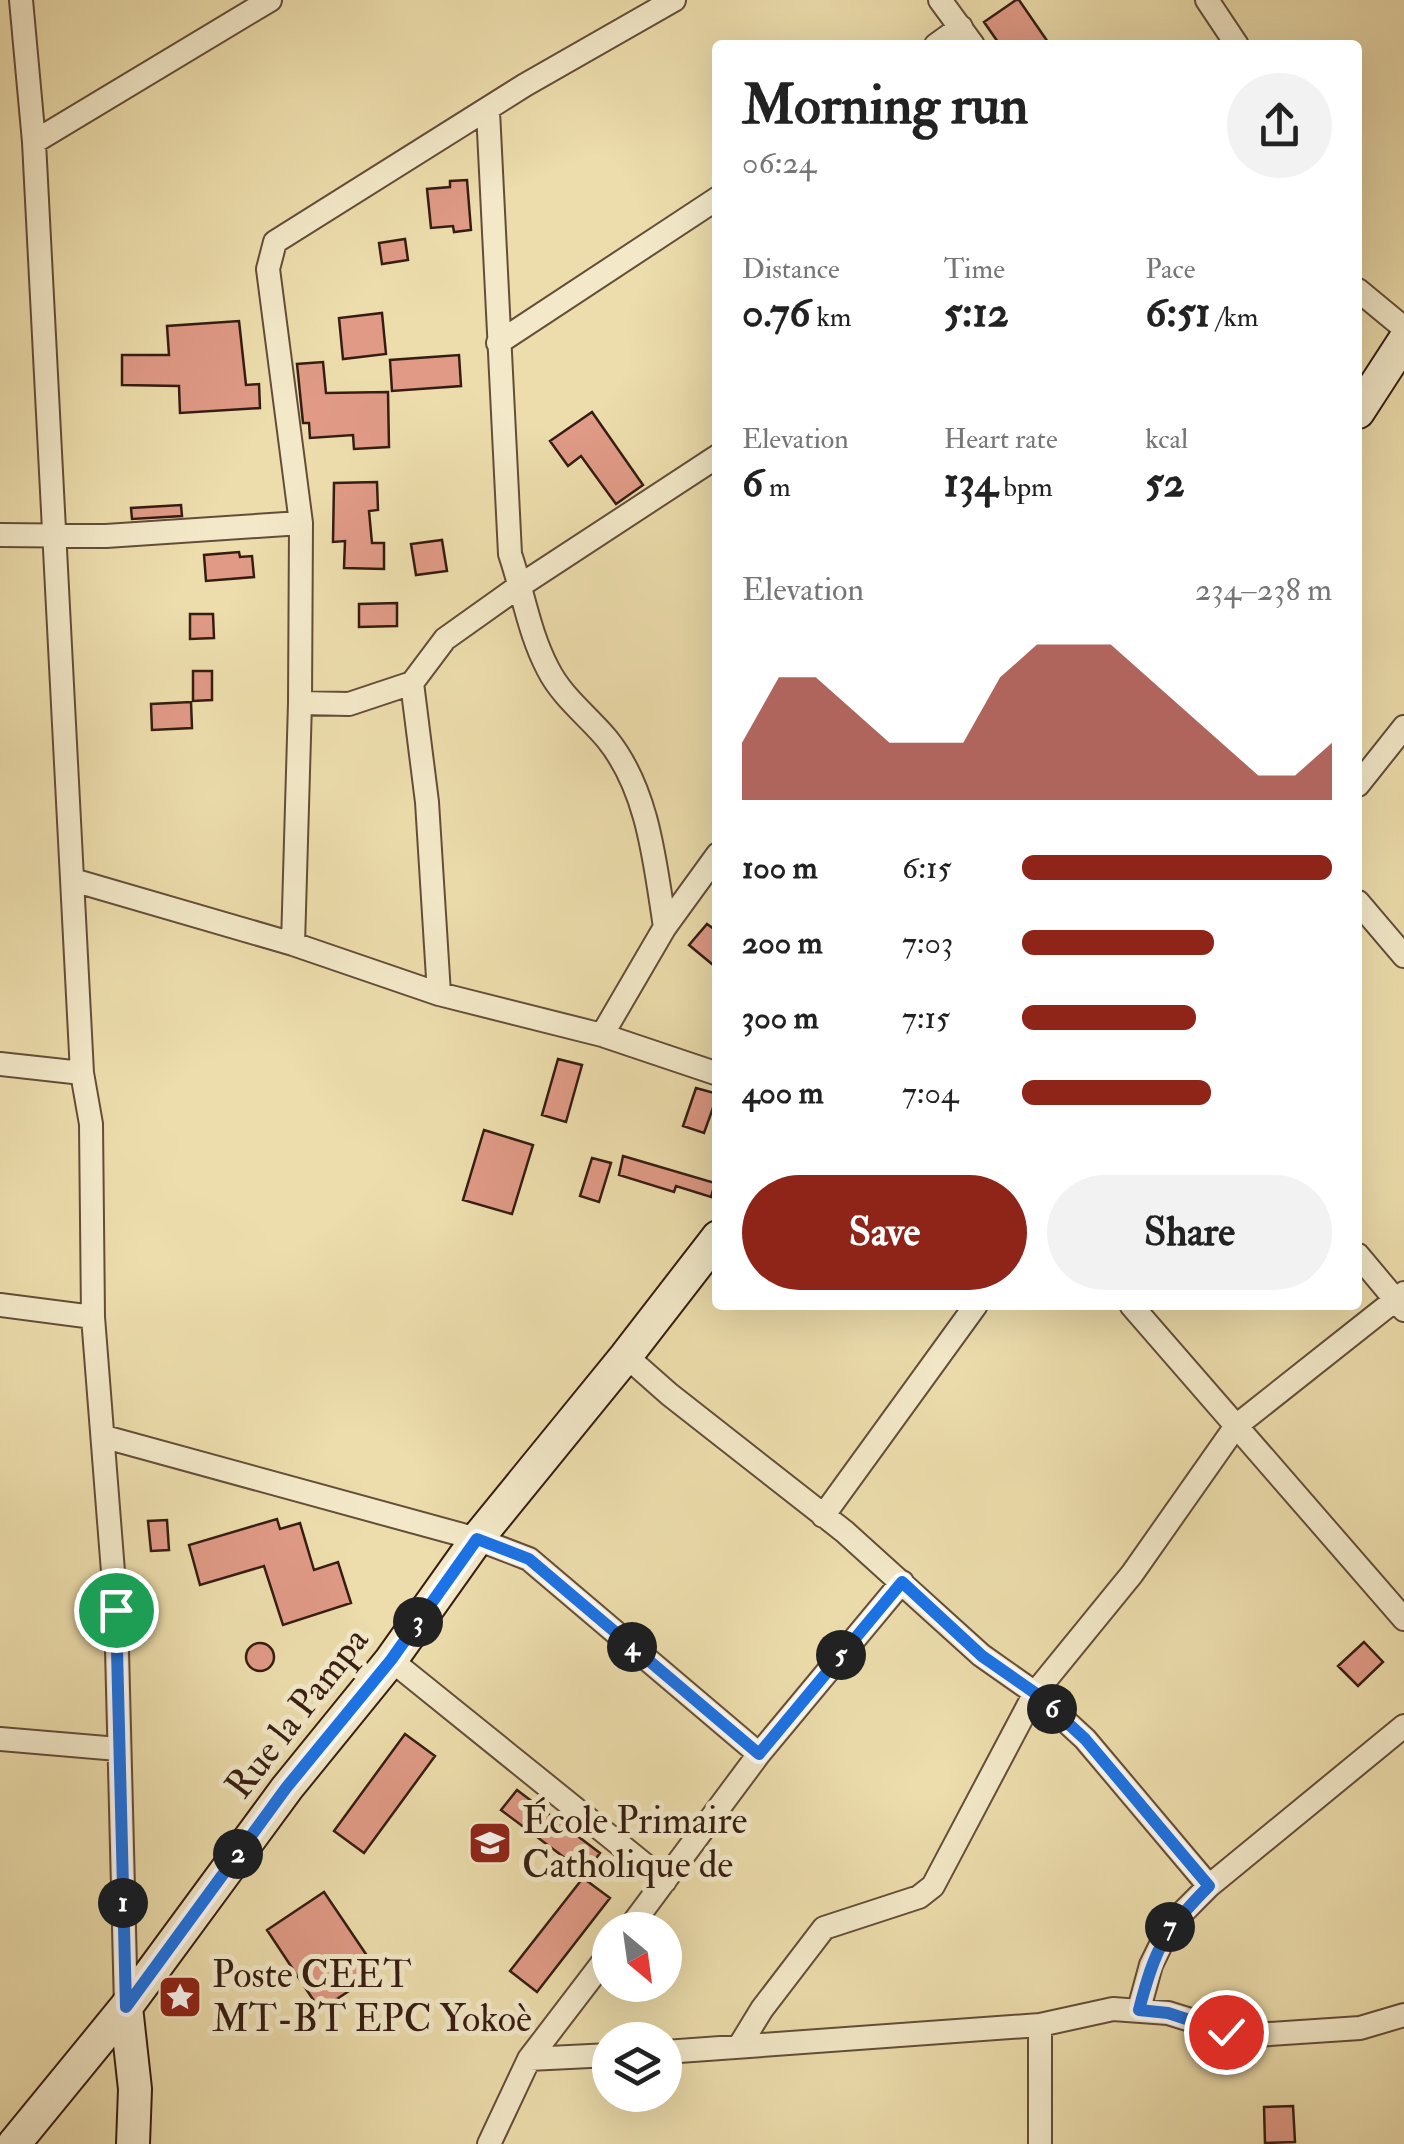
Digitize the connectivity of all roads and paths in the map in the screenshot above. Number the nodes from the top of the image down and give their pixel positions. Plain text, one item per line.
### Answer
1 (22, 0) edge
2 (270, 0) edge
3 (674, 0) edge
4 (940, 0) edge
5 (1206, 0) edge
6 (244, 9) edge
7 (967, 36) edge
8 (1234, 40) edge
9 (488, 111) junction
10 (34, 142) junction
11 (712, 202) edge
12 (1362, 293) edge
13 (1404, 328) edge
14 (1404, 341) edge
15 (498, 343) junction
16 (1362, 406) edge
17 (712, 460) edge
18 (300, 524) junction
19 (0, 536) edge
20 (54, 536) junction
21 (520, 585) junction
22 (412, 684) junction
23 (300, 703) junction
24 (1404, 727) edge
25 (1362, 779) edge
26 (712, 862) edge
27 (74, 880) junction
28 (1362, 907) edge
29 (665, 927) junction
30 (294, 944) junction
31 (1404, 956) edge
32 (439, 994) junction
33 (602, 1035) junction
34 (0, 1064) edge
35 (712, 1072) edge
36 (82, 1073) junction
37 (712, 1245) edge
38 (1362, 1259) edge
39 (1401, 1301) edge
40 (0, 1305) edge
41 (972, 1310) edge
42 (1135, 1310) edge
43 (93, 1317) junction
44 (626, 1356) junction
45 (1236, 1426) junction
46 (105, 1437) junction
47 (823, 1516) junction
48 (477, 1539) junction
49 (902, 1582) junction
50 (1404, 1619) edge
51 (391, 1660) junction
52 (1035, 1693) junction
53 (1404, 1726) edge
54 (0, 1739) edge
55 (118, 1749) junction
56 (759, 1754) junction
57 (666, 1881) junction
58 (1209, 1886) junction
59 (642, 1912) edge
60 (592, 1977) edge
61 (126, 2007) junction
62 (1139, 2010) junction
63 (1404, 2015) edge
64 (1040, 2024) junction
65 (740, 2046) junction
66 (682, 2051) edge
67 (592, 2056) edge
68 (529, 2060) junction
69 (14, 2144) edge
70 (134, 2144) edge
71 (490, 2144) edge
72 (1040, 2144) edge

1 - 10 street
2 - 6 street
3 - 9 street
4 - 7 street
5 - 8 street
6 - 10 street
9 - 15 street
9 - 18 street
10 - 20 street
11 - 15 street
12 - 13 street
14 - 16 street
15 - 21 street
17 - 21 street
18 - 20 street
18 - 23 street
19 - 20 street
20 - 27 street
21 - 22 street
21 - 29 street
22 - 23 street
22 - 32 street
23 - 30 street
24 - 25 street
26 - 29 street
27 - 30 street
27 - 36 street
28 - 31 street
29 - 33 street
30 - 32 street
32 - 33 street
33 - 35 street
34 - 36 street
36 - 43 street
37 - 44 street, Rue la Pampa
38 - 39 street
39 - 45 street
40 - 43 street
41 - 47 street
42 - 45 street
43 - 46 street
44 - 47 street
44 - 48 street, Rue la Pampa
45 - 50 street
45 - 52 street
46 - 48 street
46 - 55 street
47 - 49 street
48 - 51 street, Rue la Pampa
48 - 56 street
49 - 52 street
49 - 56 street
51 - 57 street
51 - 61 street, Rue la Pampa
52 - 58 street
52 - 65 street
53 - 58 street
54 - 55 street
55 - 61 street
56 - 57 street
57 - 59 street
58 - 62 street
60 - 68 street
61 - 69 street, Rue la Pampa
61 - 70 street
62 - 63 street
62 - 64 street
64 - 65 street
64 - 72 street
65 - 66 street
67 - 68 street
68 - 71 street

